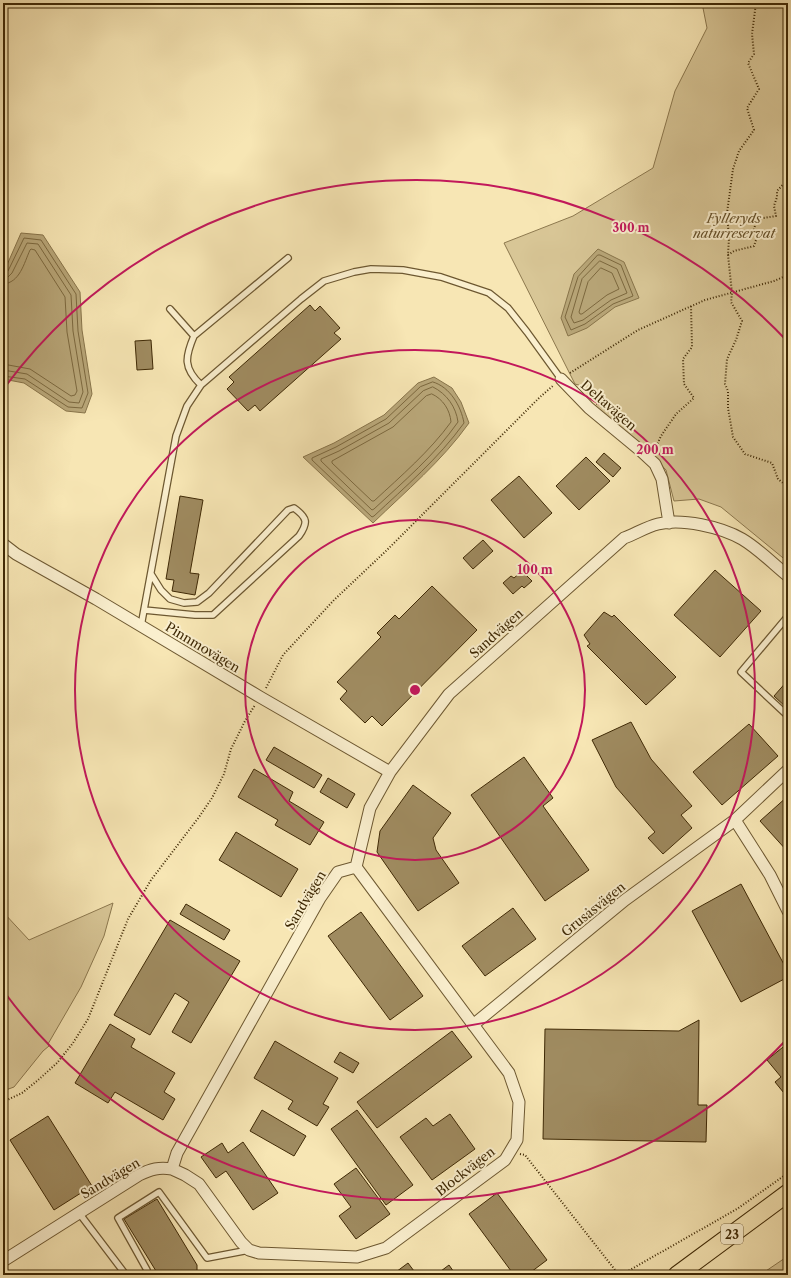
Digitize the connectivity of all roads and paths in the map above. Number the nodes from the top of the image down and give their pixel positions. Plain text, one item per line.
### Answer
1 (756, 3) edge
2 (783, 3) edge
3 (788, 7) edge
4 (788, 179) edge
5 (728, 255) junction
6 (288, 258) dead end
7 (788, 275) edge
8 (732, 292) junction
9 (691, 306) junction
10 (170, 308) dead end
11 (194, 336) junction
12 (561, 379) junction
13 (201, 385) junction
14 (650, 459) junction
15 (788, 487) edge
16 (670, 523) junction
17 (3, 544) edge
18 (151, 574) junction
19 (788, 576) edge
20 (144, 610) junction
21 (788, 616) edge
22 (141, 626) junction
23 (260, 697) junction
24 (788, 716) edge
25 (788, 770) edge
26 (390, 772) junction
27 (735, 820) junction
28 (356, 867) junction
29 (788, 911) edge
30 (473, 1025) junction
31 (3, 1102) edge
32 (511, 1150) junction
33 (172, 1169) junction
34 (788, 1173) edge
35 (788, 1193) edge
36 (788, 1207) edge
37 (79, 1213) junction
38 (249, 1250) junction
39 (3, 1261) edge
40 (126, 1275) edge
41 (144, 1275) edge
42 (620, 1275) edge
43 (677, 1275) edge
44 (696, 1275) edge

1 - 5 path
2 - 3 path
4 - 5 path
5 - 8 path
6 - 11 lane
7 - 8 path
8 - 9 path
8 - 15 path
9 - 12 path
9 - 14 path
10 - 11 lane
11 - 13 lane
12 - 13 lane
12 - 14 street, Deltavägen
12 - 23 path
13 - 18 lane
14 - 16 street, Deltavägen
16 - 19 street
16 - 26 street, Sandvägen
17 - 22 street, Pinnmovägen
18 - 20 lane
18 - 20 lane
20 - 22 lane
21 - 24 lane
22 - 23 street, Pinnmovägen
23 - 26 street, Pinnmovägen
23 - 31 path
25 - 27 street, Grusåsvägen
26 - 28 street, Sandvägen
27 - 29 street
27 - 30 street, Grusåsvägen
28 - 30 street, Blockvägen
28 - 33 street, Sandvägen
30 - 32 street, Blockvägen
32 - 38 street, Blockvägen
32 - 42 path
33 - 37 street, Sandvägen
33 - 38 street
34 - 42 path
35 - 43 main road, 23
36 - 44 main road, 23
37 - 39 street, Sandvägen
37 - 40 lane
38 - 41 lane

